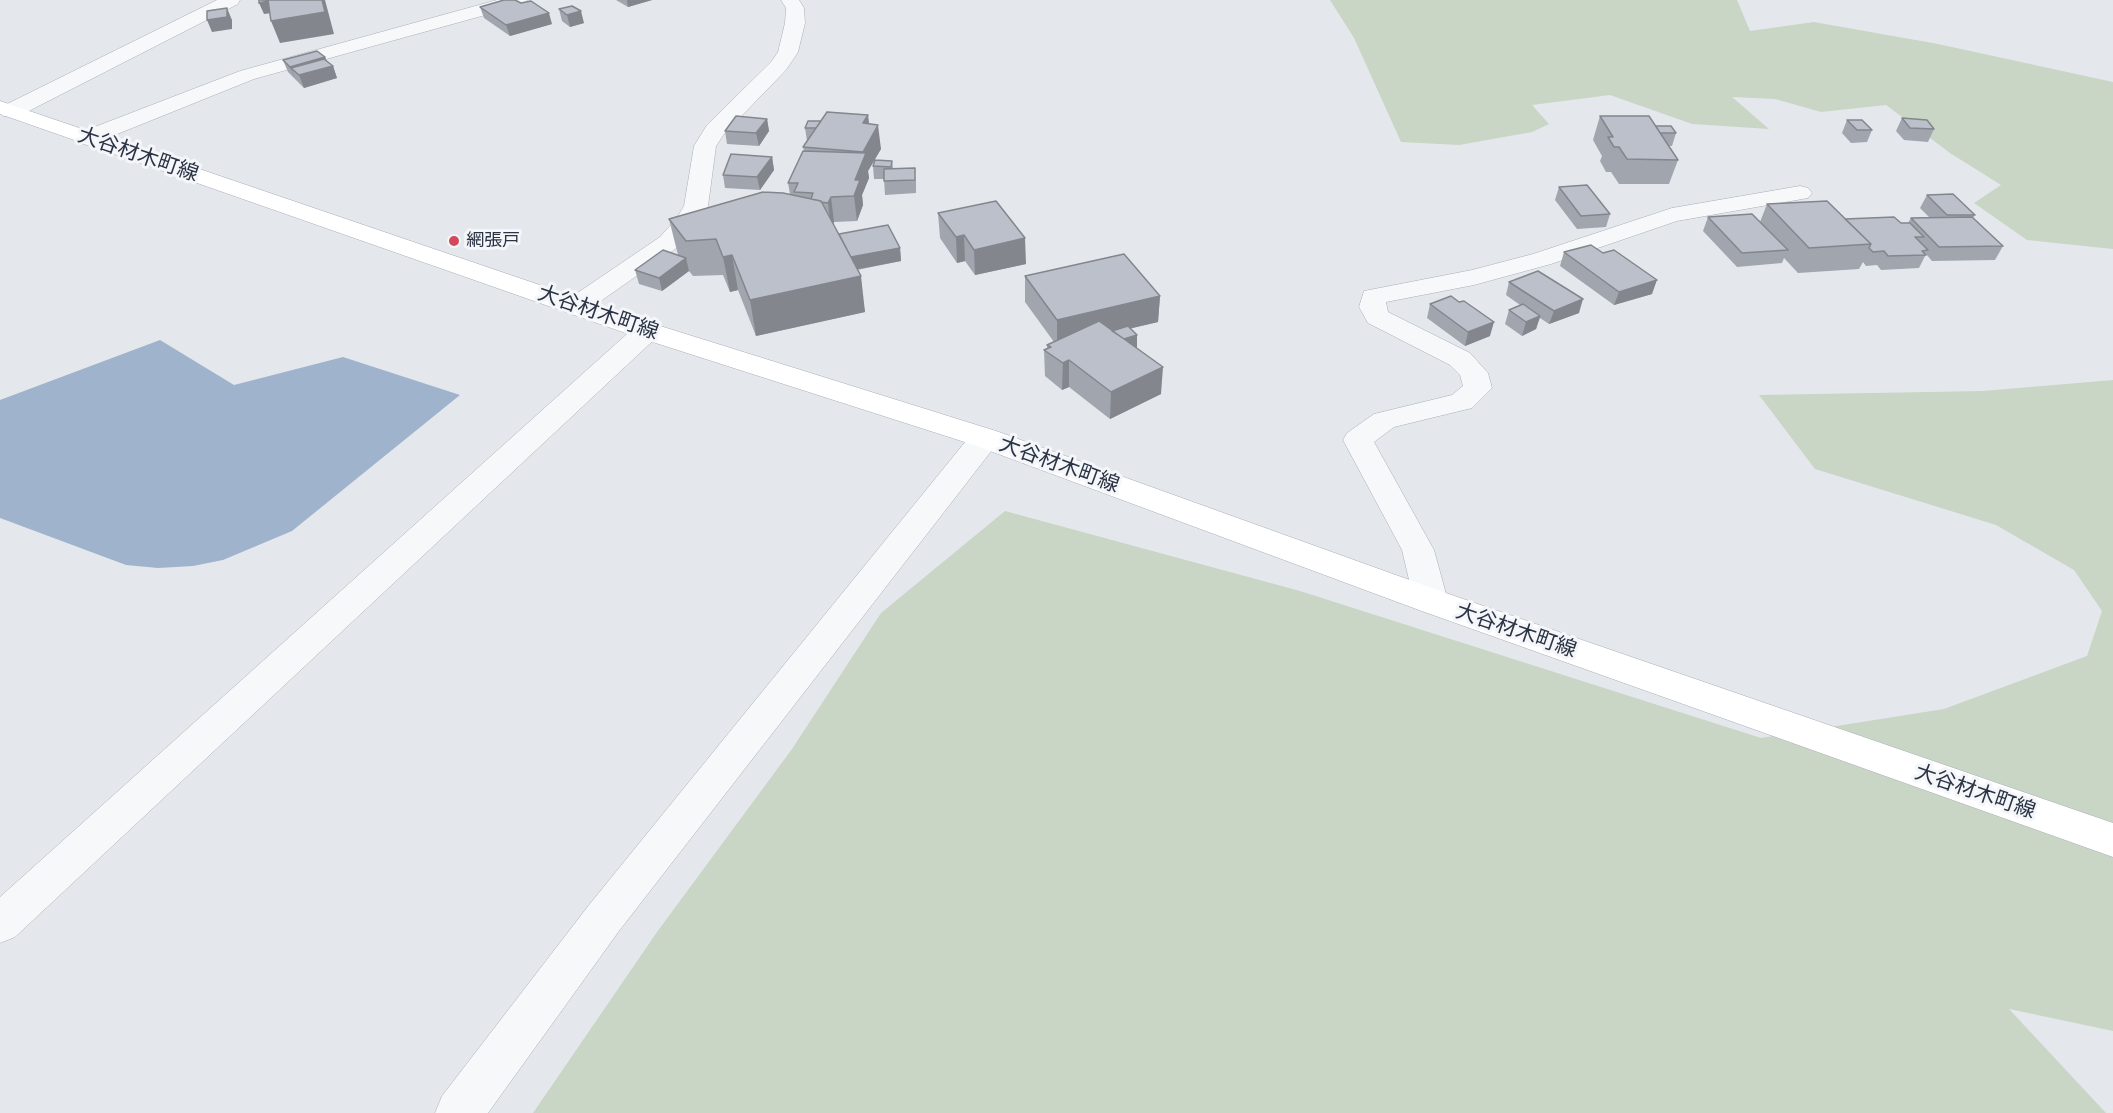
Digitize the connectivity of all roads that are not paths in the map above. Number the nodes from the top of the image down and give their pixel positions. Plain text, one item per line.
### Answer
1 (231, 0) edge
2 (518, 0) edge
3 (790, 0) edge
4 (5, 109) edge
5 (87, 138) junction
6 (1800, 193) dead end
7 (576, 306) junction
8 (647, 331) junction
9 (985, 438) junction
10 (1431, 601) junction
11 (2113, 840) edge
12 (0, 924) edge
13 (459, 1113) edge

1 - 4 street
2 - 5 street
3 - 7 street
4 - 5 main road, 大谷材木町線
5 - 7 main road, 大谷材木町線
6 - 10 street
7 - 8 main road, 大谷材木町線
8 - 9 main road, 大谷材木町線
8 - 12 street
9 - 10 main road, 大谷材木町線
9 - 13 street
10 - 11 main road, 大谷材木町線

